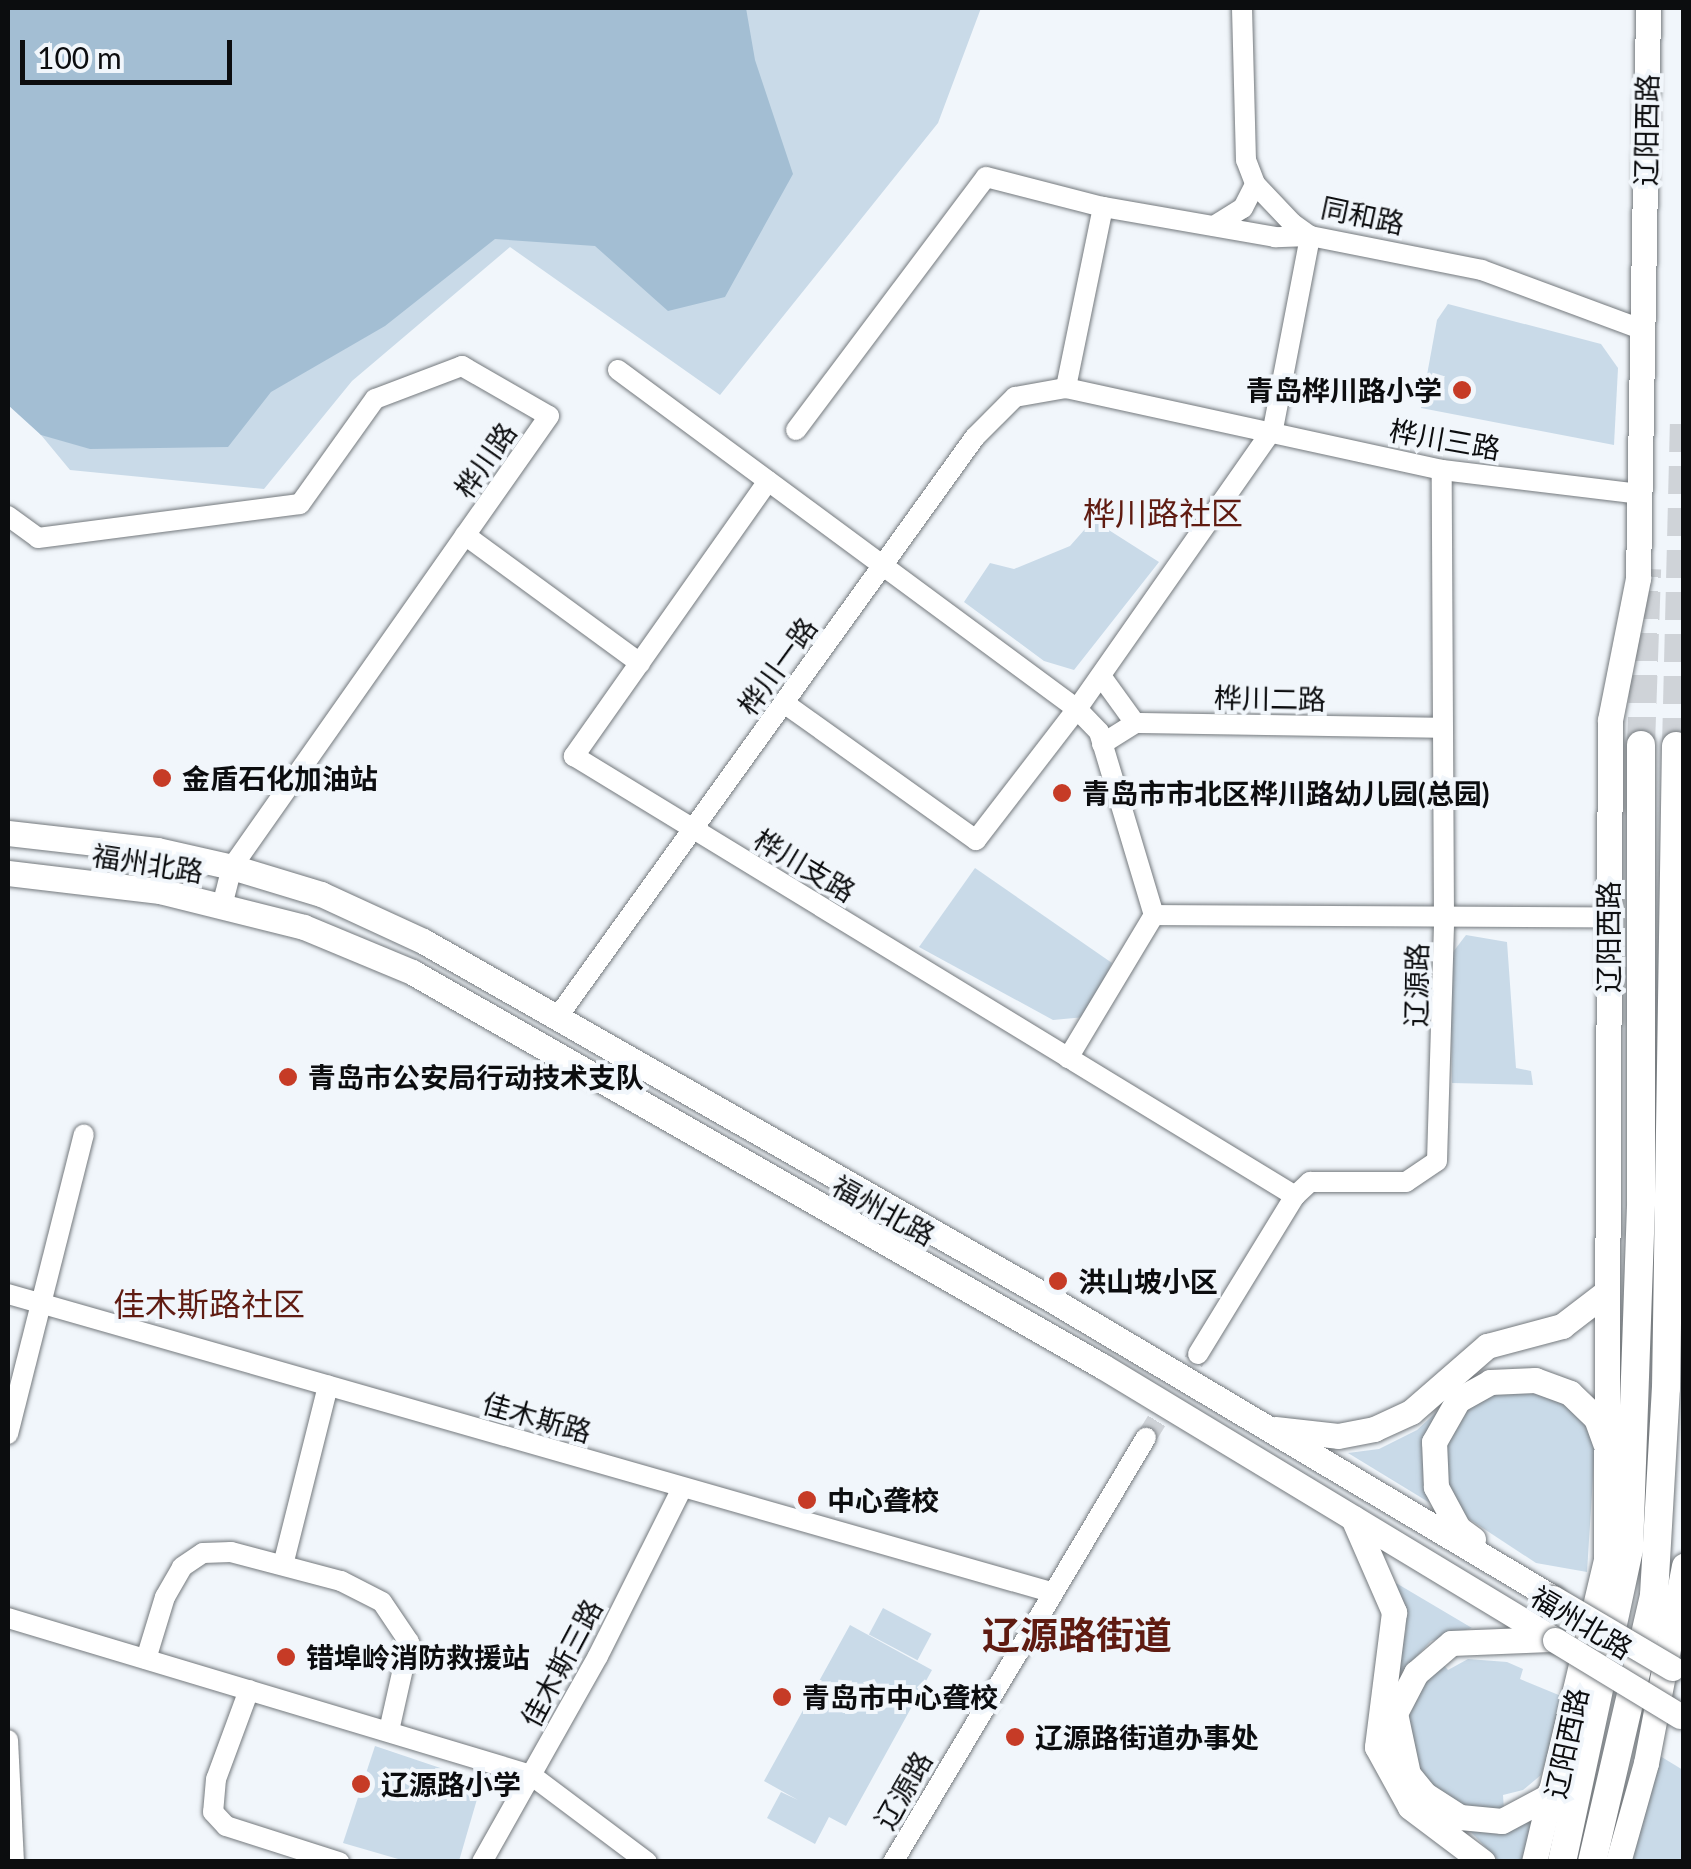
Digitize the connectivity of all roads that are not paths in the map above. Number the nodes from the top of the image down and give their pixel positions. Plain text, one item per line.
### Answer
1 (1242, 8) edge
2 (1648, 8) edge
3 (1254, 184) junction
4 (1103, 207) junction
5 (1214, 226) junction
6 (1310, 236) junction
7 (1644, 330) junction
8 (618, 370) dead end
9 (1066, 388) junction
10 (1273, 429) junction
11 (796, 430) dead end
12 (1442, 470) junction
13 (768, 481) junction
14 (1640, 494) junction
15 (8, 516) edge
16 (465, 535) junction
17 (883, 566) junction
18 (640, 663) junction
19 (1101, 676) junction
20 (784, 703) junction
21 (1077, 710) junction
22 (1135, 723) junction
23 (1443, 728) junction
24 (1102, 744) junction
25 (1642, 746) tunnel mouth
26 (1676, 746) dead end
27 (692, 829) junction
28 (8, 833) edge
29 (232, 866) junction
30 (8, 873) edge
31 (222, 906) junction
32 (1154, 915) junction
33 (1608, 917) junction
34 (1444, 918) junction
35 (559, 1015) junction
36 (1068, 1058) junction
37 (84, 1134) dead end
38 (1295, 1196) junction
39 (1654, 1202) junction
40 (1605, 1293) junction
41 (8, 1294) edge
42 (38, 1303) junction
43 (1198, 1354) tunnel mouth
44 (328, 1386) junction
45 (1264, 1427) junction
46 (8, 1434) edge
47 (1146, 1438) tunnel mouth
48 (1608, 1454) junction
49 (682, 1488) junction
50 (1354, 1518) junction
51 (283, 1565) junction
52 (1684, 1566) edge
53 (1051, 1592) junction
54 (1554, 1598) junction
55 (8, 1618) edge
56 (1555, 1640) junction
57 (146, 1659) junction
58 (1680, 1672) edge
59 (249, 1690) junction
60 (1681, 1718) edge
61 (389, 1732) junction
62 (8, 1740) edge
63 (531, 1775) junction
64 (1560, 1775) junction
65 (14, 1862) edge
66 (339, 1862) edge
67 (482, 1862) edge
68 (646, 1862) edge
69 (893, 1862) edge
70 (1483, 1862) edge
71 (1534, 1862) edge
72 (1562, 1862) edge
73 (1592, 1862) edge
74 (1618, 1862) edge

1 - 3 street
2 - 7 main road, 辽阳西路
3 - 5 street
3 - 6 street, 同和路
4 - 5 street
4 - 9 street
4 - 11 street
5 - 6 street
6 - 7 street, 同和路
6 - 10 street
7 - 14 main road, 辽阳西路
8 - 13 street
9 - 10 street, 桦川三路
9 - 17 street, 桦川一路
10 - 12 street, 桦川三路
10 - 19 street
12 - 14 street, 桦川三路
12 - 23 street, 辽源路
13 - 17 street
13 - 18 street, 桦川支路
14 - 33 main road, 辽阳西路
15 - 16 street, 桦川路
16 - 18 street
16 - 29 street, 桦川路
17 - 20 street, 桦川一路
17 - 21 street
18 - 27 street, 桦川支路
19 - 21 street
19 - 22 street
20 - 21 street
20 - 27 street, 桦川一路
21 - 24 street
22 - 23 street, 桦川二路
22 - 24 street
23 - 34 street, 辽源路
24 - 32 street
25 - 39 highway
26 - 39 highway
27 - 35 street, 桦川一路
27 - 36 street, 桦川支路
28 - 29 main road, 福州北路
29 - 31 street, 桦川路
29 - 35 main road, 福州北路
30 - 31 main road, 福州北路
31 - 50 main road, 福州北路
32 - 34 street
32 - 36 street
33 - 34 street
33 - 40 main road, 辽阳西路
34 - 38 street, 辽源路
35 - 45 main road, 福州北路
36 - 38 street, 桦川支路
37 - 42 street
38 - 43 street
39 - 72 highway, 辽阳西路
39 - 73 highway, 辽阳西路
40 - 45 main road
40 - 48 main road, 辽阳西路
41 - 42 street, 佳木斯路
42 - 44 street, 佳木斯路
42 - 46 street
44 - 49 street, 佳木斯路
44 - 51 street
45 - 54 main road, 福州北路
47 - 53 street, 辽源路
48 - 54 main road
48 - 64 main road, 辽阳西路
49 - 53 street, 佳木斯路
49 - 63 street, 佳木斯三路
50 - 56 main road, 福州北路
50 - 70 main road
51 - 57 street
51 - 61 street
52 - 74 main road
53 - 69 street, 辽源路
54 - 58 main road, 福州北路, bridge
55 - 57 street
56 - 60 main road, 福州北路, bridge
56 - 64 main road
57 - 59 street
59 - 61 street
59 - 66 street
61 - 63 street
62 - 65 street
63 - 67 street, 佳木斯三路
63 - 68 street
64 - 71 main road, 辽阳西路

